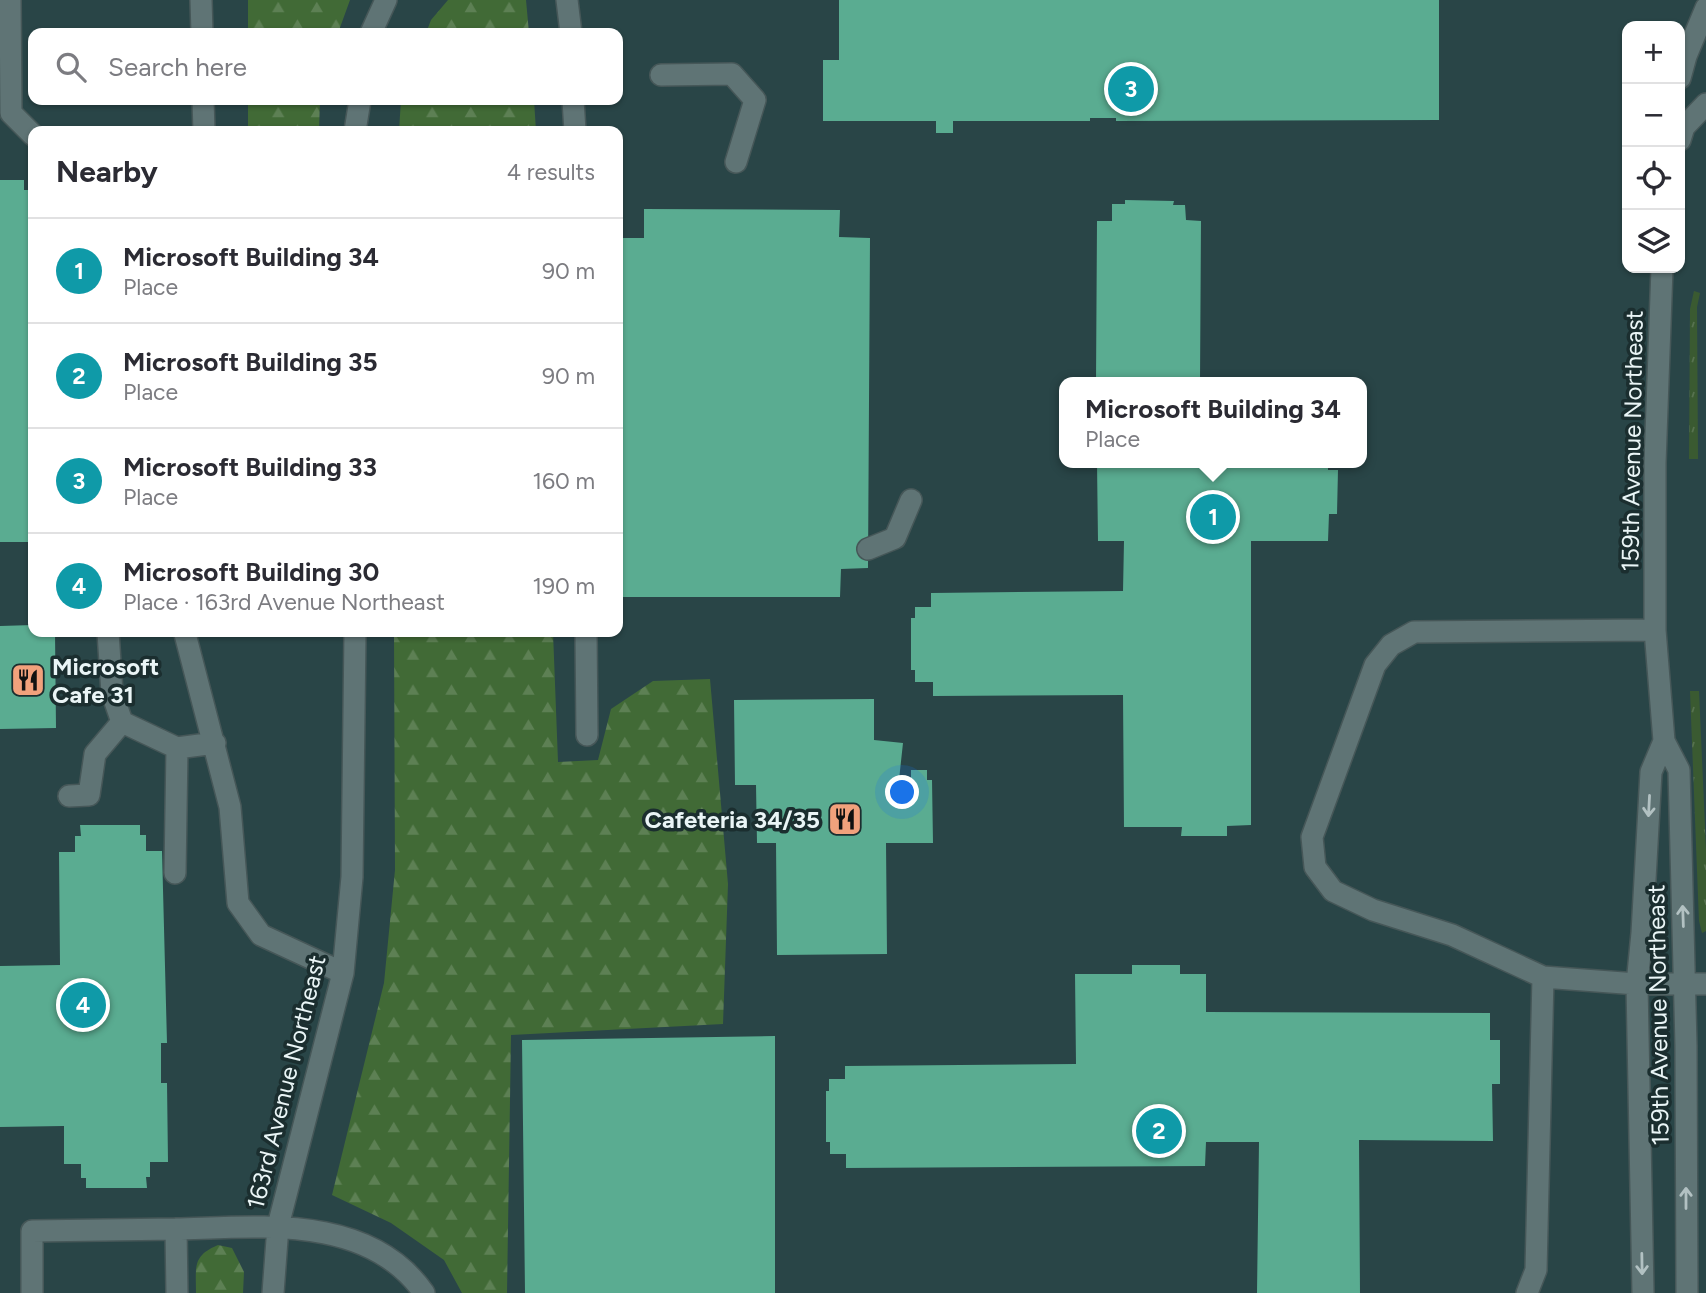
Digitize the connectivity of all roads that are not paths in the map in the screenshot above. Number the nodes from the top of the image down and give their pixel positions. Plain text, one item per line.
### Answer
1 (10, 0) edge
2 (201, 0) edge
3 (386, 0) edge
4 (567, 0) edge
5 (1706, 8) edge
6 (202, 28) edge
7 (373, 28) edge
8 (570, 28) edge
9 (1685, 60) edge
10 (661, 75) dead end
11 (1706, 104) edge
12 (203, 105) edge
13 (359, 105) edge
14 (573, 105) edge
15 (1685, 122) edge
16 (204, 126) edge
17 (356, 126) edge
18 (575, 126) edge
19 (28, 130) edge
20 (736, 162) dead end
21 (1662, 273) edge
22 (911, 500) dead end
23 (868, 549) dead end
24 (1656, 630) junction
25 (108, 637) edge
26 (186, 637) edge
27 (355, 637) edge
28 (586, 637) edge
29 (122, 722) junction
30 (587, 735) dead end
31 (1664, 741) junction
32 (215, 743) junction
33 (177, 748) junction
34 (69, 796) dead end
35 (175, 873) dead end
36 (343, 973) junction
37 (1543, 977) junction
38 (1637, 984) junction
39 (1684, 985) junction
40 (1706, 985) edge
41 (278, 1226) junction
42 (176, 1229) junction
43 (1696, 1266) edge
44 (32, 1293) edge
45 (177, 1293) edge
46 (273, 1293) edge
47 (424, 1293) edge
48 (1527, 1293) edge
49 (1643, 1293) edge
50 (1687, 1293) edge

1 - 19 street
2 - 6 street
3 - 7 street
4 - 8 street
5 - 9 street
10 - 20 street
11 - 15 street
12 - 16 street
13 - 17 street
14 - 18 street
21 - 24 street, 159th Avenue Northeast
22 - 23 street
24 - 31 street, 159th Avenue Northeast
24 - 37 street
25 - 29 street
26 - 32 street
27 - 36 street, 163rd Avenue Northeast
28 - 30 street
29 - 33 street
29 - 34 street
31 -> 38 street, 159th Avenue Northeast
39 -> 31 street, 159th Avenue Northeast
32 - 33 street
32 - 36 street
33 - 35 street
36 - 41 street, 163rd Avenue Northeast
37 - 38 street
37 - 48 street
38 - 39 street
38 -> 49 street, 159th Avenue Northeast
39 - 40 street
43 -> 39 street, 159th Avenue Northeast
41 - 42 street
41 - 46 street, 163rd Avenue Northeast
41 - 47 street
42 - 44 street
42 - 45 street
43 - 50 street, 159th Avenue Northeast

